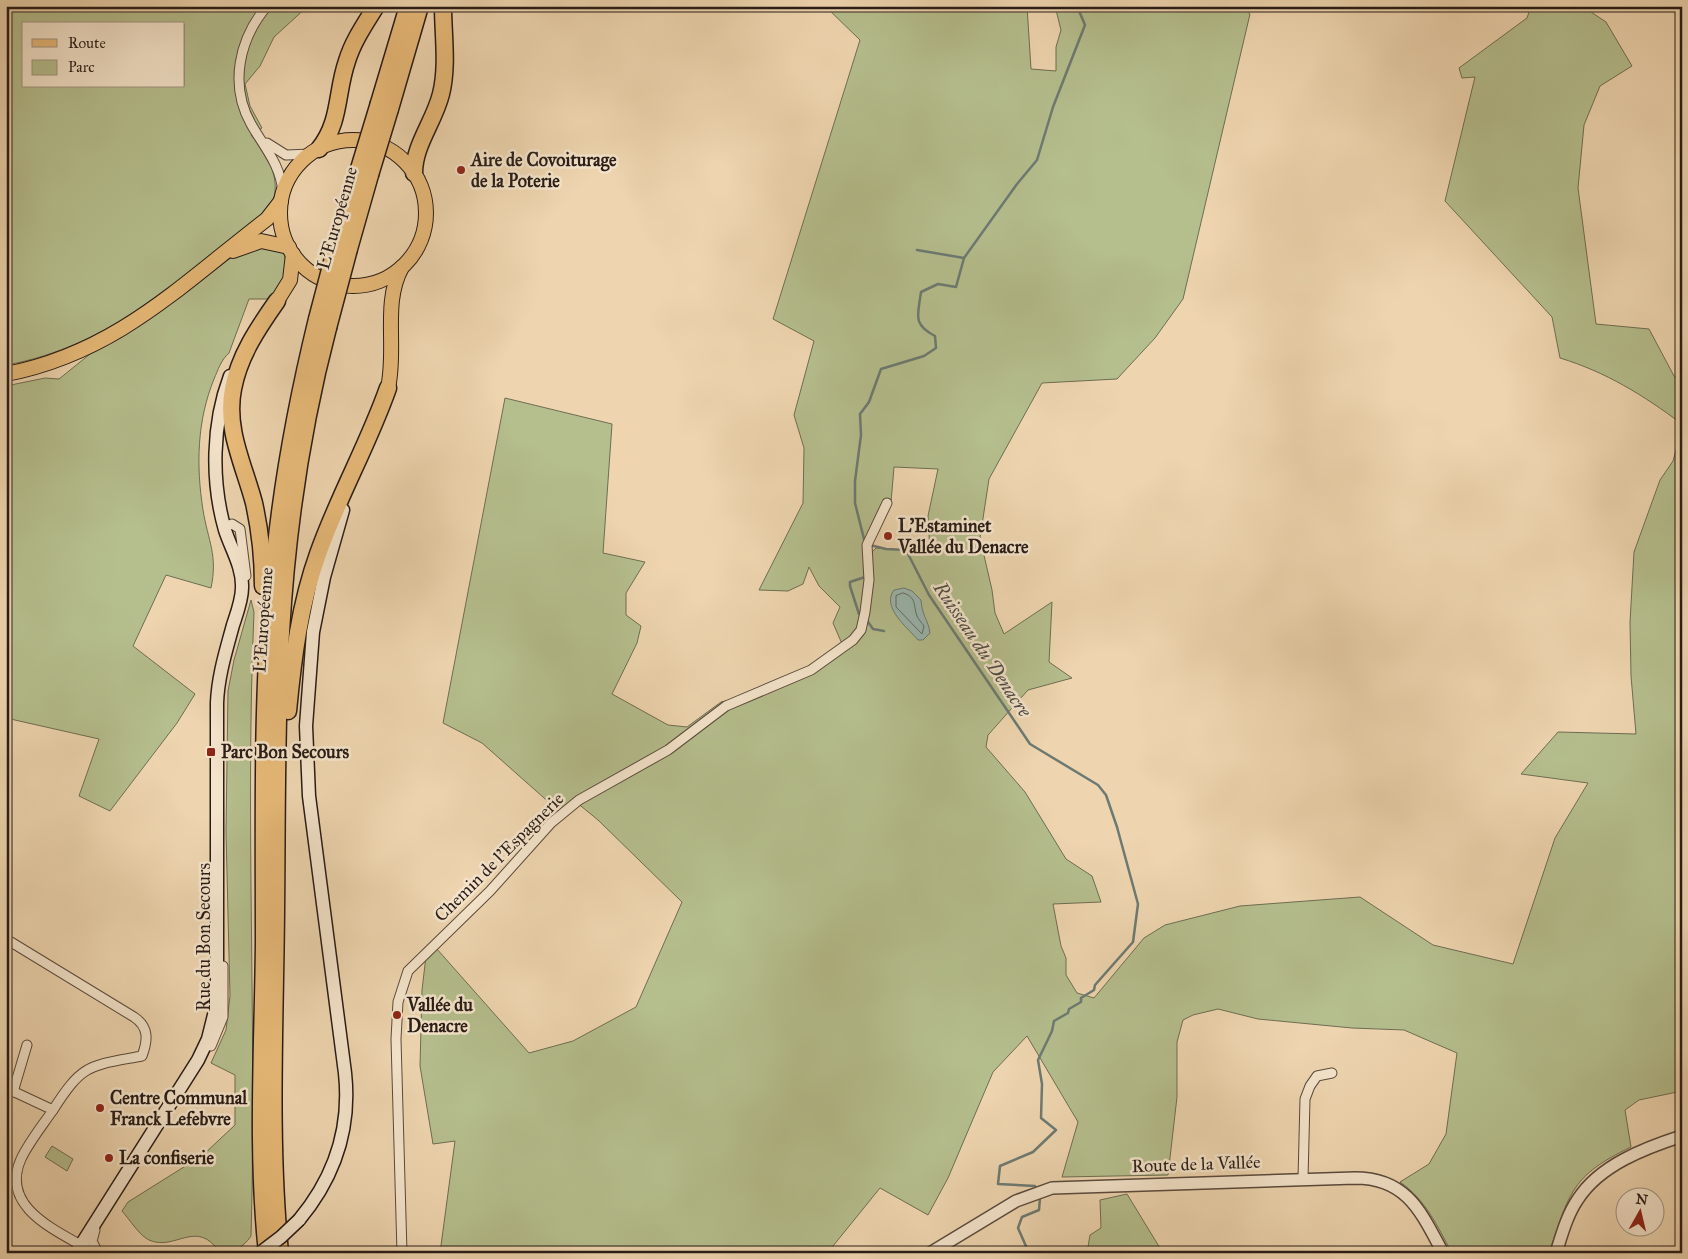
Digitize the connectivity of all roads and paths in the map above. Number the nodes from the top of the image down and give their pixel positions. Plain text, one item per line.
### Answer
1 (267, 6) edge
2 (376, 6) edge
3 (408, 6) edge
4 (420, 6) edge
5 (443, 6) edge
6 (384, 106) junction
7 (262, 138) junction
8 (315, 151) junction
9 (414, 174) junction
10 (282, 197) junction
11 (291, 250) junction
12 (215, 262) junction
13 (402, 266) junction
14 (277, 301) junction
15 (322, 323) junction
16 (6, 374) edge
17 (388, 388) junction
18 (887, 503) dead end
19 (224, 527) junction
20 (268, 647) junction
21 (218, 796) junction
22 (218, 854) junction
23 (276, 910) junction
24 (6, 939) edge
25 (27, 1045) dead end
26 (1332, 1073) dead end
27 (10, 1090) edge
28 (52, 1110) junction
29 (1682, 1136) edge
30 (1304, 1179) junction
31 (78, 1249) edge
32 (96, 1253) edge
33 (260, 1253) edge
34 (267, 1253) edge
35 (280, 1253) edge
36 (402, 1253) edge
37 (930, 1253) edge
38 (1443, 1253) edge
39 (1556, 1253) edge

1 - 7 street
2 - 8 highway
3 - 6 highway, L'Européenne
4 - 6 highway, L'Européenne
5 - 9 highway
6 - 15 highway, L'Européenne, bridge
7 - 8 street
7 - 10 street
8 - 9 main road
8 - 10 main road
9 - 13 main road
10 - 11 main road
10 - 12 main road
11 - 12 main road
11 - 13 main road
11 - 14 main road
12 - 16 main road
13 - 17 main road
14 - 19 main road, Rue du Bon Secours
14 - 20 highway
15 - 20 highway, L'Européenne
15 - 23 highway, L'Européenne
17 - 23 highway
17 - 33 main road, bridge
18 - 36 street, Chemin de l'Espagnerie
19 - 21 main road, Rue du Bon Secours
19 - 21 street, Rue du Bon Secours
20 - 34 highway, L'Européenne
21 - 22 main road, Rue du Bon Secours
22 - 31 main road, Rue du Bon Secours
22 - 32 street, Rue du Bon Secours
23 - 35 highway, L'Européenne
24 - 28 street
25 - 27 street
26 - 30 street
27 - 28 street
28 - 31 street
29 - 39 street
30 - 37 street, Route de la Vallée
30 - 38 street, Route de la Vallée
31 - 32 street

